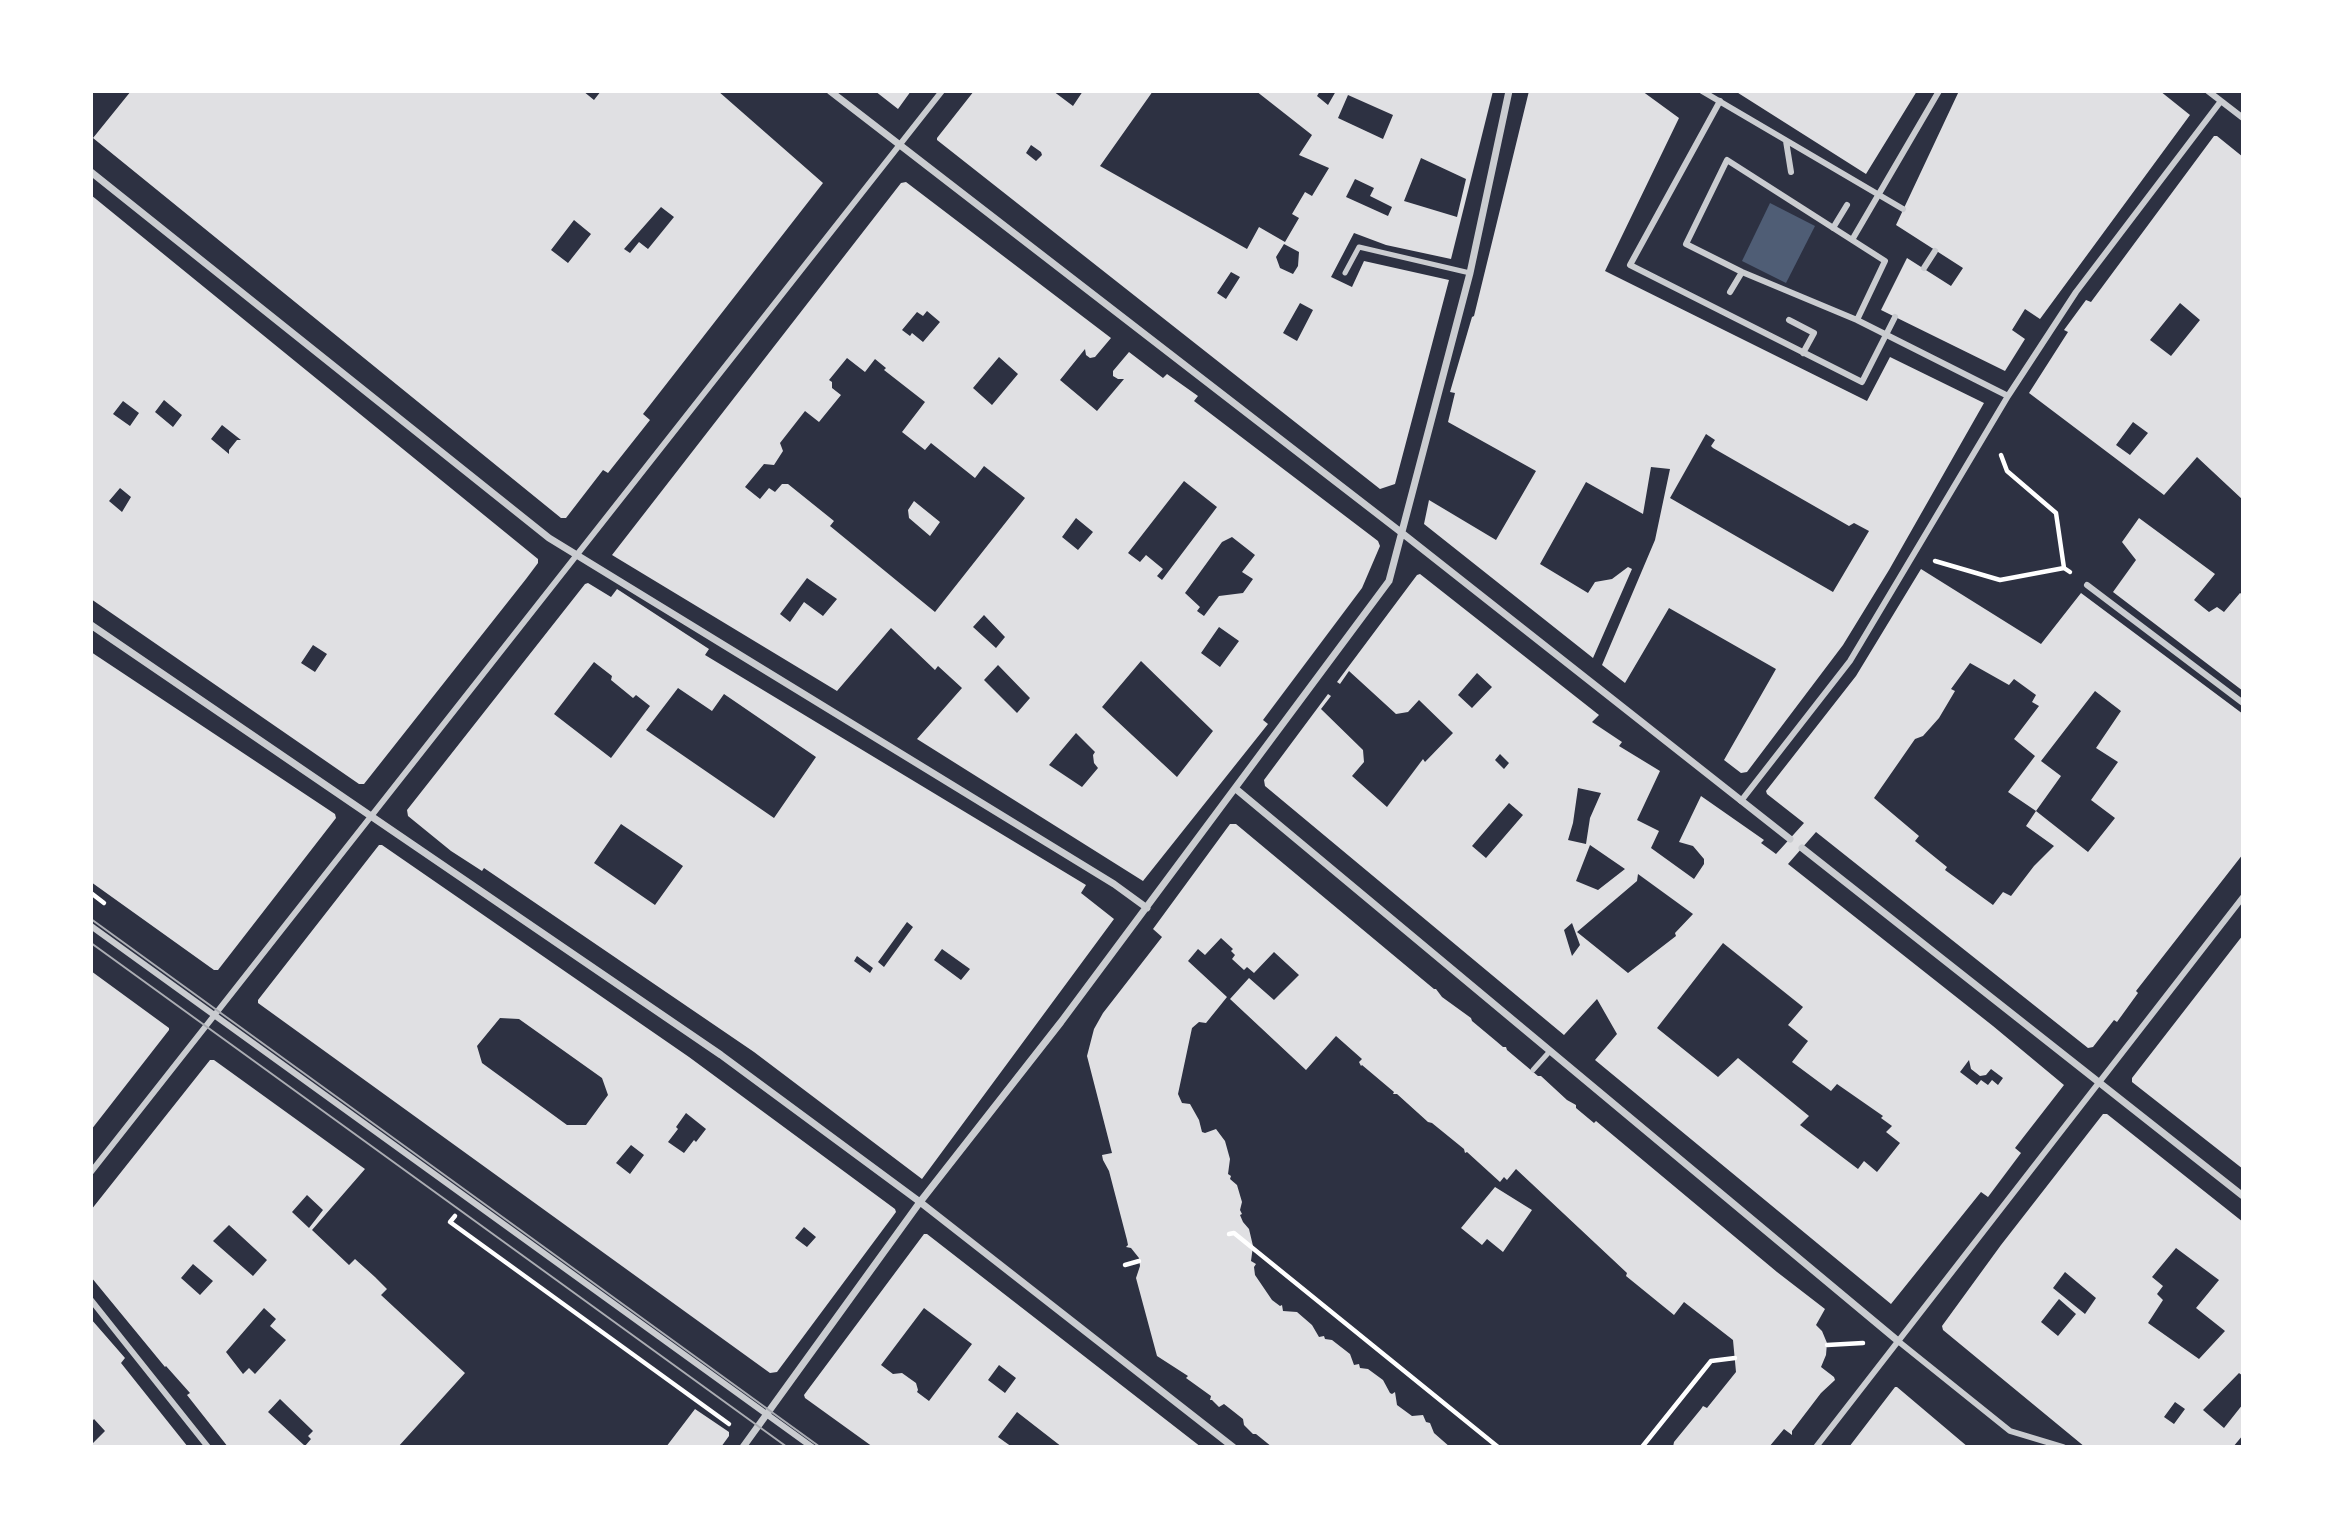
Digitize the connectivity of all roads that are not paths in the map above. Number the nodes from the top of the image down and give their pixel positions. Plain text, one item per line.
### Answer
1 (830, 91) edge
2 (942, 91) edge
3 (1509, 91) edge
4 (1702, 91) edge
5 (1939, 91) edge
6 (2208, 91) edge
7 (1720, 101) junction
8 (2221, 101) junction
9 (2243, 118) edge
10 (1786, 141) junction
11 (899, 146) junction
12 (91, 172) edge
13 (1791, 172) dead end
14 (1846, 205) dead end
15 (1903, 209) dead end
16 (1833, 228) junction
17 (1852, 240) junction
18 (1936, 251) dead end
19 (1924, 268) dead end
20 (1470, 272) junction
21 (1742, 272) junction
22 (1345, 274) dead end
23 (1730, 292) dead end
24 (1895, 317) dead end
25 (1789, 320) dead end
26 (1857, 320) junction
27 (1803, 354) junction
28 (2008, 396) junction
29 (1402, 533) junction
30 (577, 556) junction
31 (2087, 585) dead end
32 (91, 625) edge
33 (2243, 703) edge
34 (1236, 789) junction
35 (1741, 801) junction
36 (372, 815) junction
37 (1790, 839) dead end
38 (1802, 848) dead end
39 (2243, 897) edge
40 (1147, 908) junction
41 (91, 926) edge
42 (214, 1016) junction
43 (1550, 1051) junction
44 (1533, 1070) dead end
45 (2100, 1082) junction
46 (91, 1172) edge
47 (2243, 1196) edge
48 (920, 1202) junction
49 (91, 1300) edge
50 (1898, 1341) junction
51 (767, 1415) junction
52 (208, 1447) edge
53 (743, 1447) edge
54 (812, 1447) edge
55 (1233, 1447) edge
56 (1816, 1447) edge
57 (2063, 1447) edge

1 - 11 street
2 - 11 street
3 - 20 street
4 - 7 street
5 - 17 street
6 - 8 street
7 - 10 street
7 - 27 street
8 - 9 street
8 - 28 street
10 - 13 street
10 - 15 street
11 - 29 street
11 - 30 street
12 - 30 street
14 - 16 street
16 - 17 street
16 - 21 street
17 - 26 street
18 - 19 street
20 - 22 lane
20 - 29 street
21 - 23 street
21 - 26 street
24 - 27 street
25 - 27 street
26 - 28 street
28 - 35 street
29 - 34 street
29 - 35 street
30 - 36 street
30 - 40 street
31 - 33 street
32 - 36 street
34 - 40 street
34 - 43 street
35 - 37 street
36 - 42 street
36 - 48 street
38 - 45 street
39 - 45 street
40 - 48 street
41 - 42 street
42 - 46 street
42 - 51 street
43 - 44 lane
43 - 50 street
45 - 47 street
45 - 50 street
48 - 51 street
48 - 55 street
49 - 52 street
50 - 56 street
50 - 57 street
51 - 53 street
51 - 54 street

